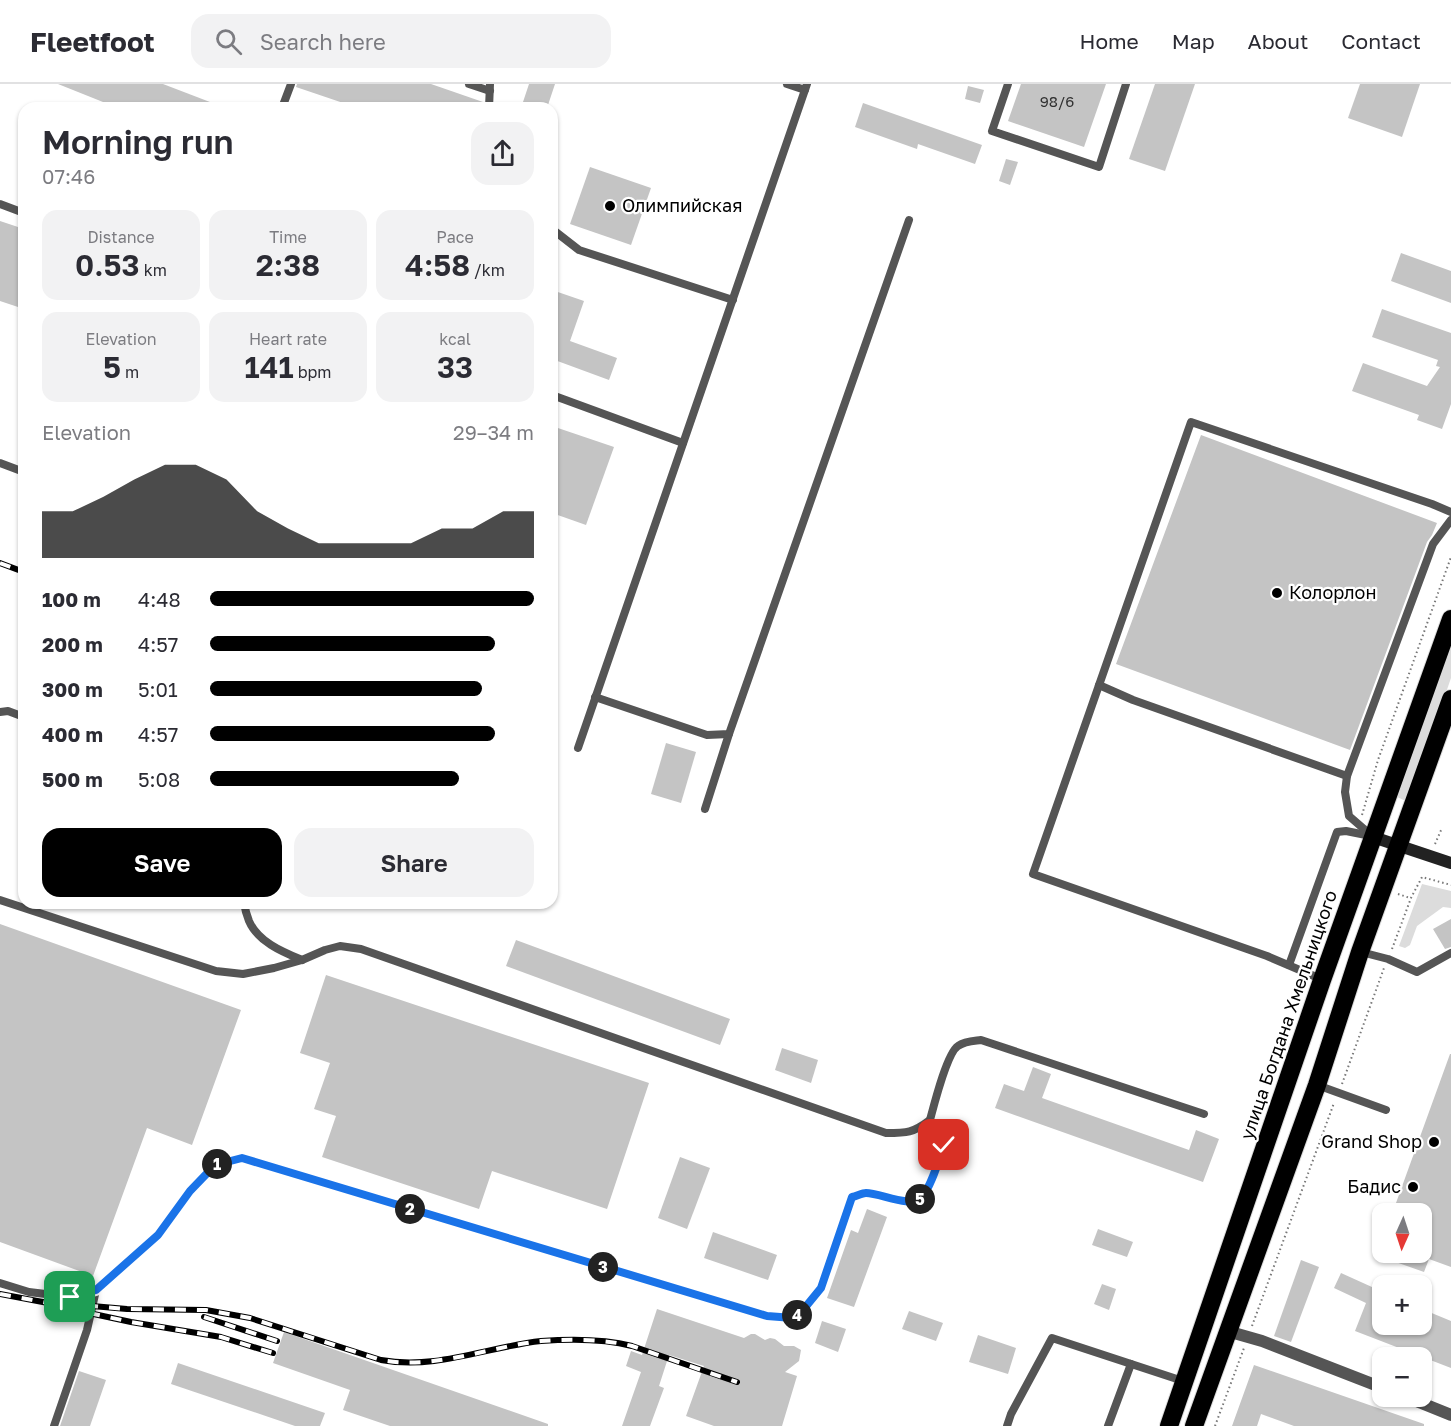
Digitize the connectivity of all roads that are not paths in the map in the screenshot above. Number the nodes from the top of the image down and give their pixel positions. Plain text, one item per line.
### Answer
1 (291, 84) edge
2 (469, 84) edge
3 (787, 84) edge
4 (1008, 84) edge
5 (1126, 84) edge
6 (806, 87) edge
7 (490, 88) edge
8 (284, 102) edge
9 (0, 204) edge
10 (18, 211) edge
11 (909, 220) dead end
12 (558, 234) edge
13 (733, 300) junction
14 (558, 396) edge
15 (683, 442) junction
16 (0, 463) edge
17 (18, 470) edge
18 (1451, 512) edge
19 (1451, 520) edge
20 (1451, 619) edge
21 (1100, 685) junction
22 (595, 697) junction
23 (1451, 699) edge
24 (0, 712) edge
25 (18, 715) edge
26 (729, 734) junction
27 (578, 748) dead end
28 (1347, 776) junction
29 (705, 809) dead end
30 (1373, 837) junction
31 (1399, 846) junction
32 (1451, 864) edge
33 (0, 900) edge
34 (18, 906) edge
35 (27, 909) edge
36 (246, 909) edge
37 (1360, 952) junction
38 (1451, 953) edge
39 (302, 960) junction
40 (1289, 965) junction
41 (1322, 980) junction
42 (1317, 1085) junction
43 (1386, 1110) dead end
44 (1204, 1114) dead end
45 (930, 1120) junction
46 (0, 1283) edge
47 (96, 1290) junction
48 (1227, 1332) junction
49 (1131, 1364) junction
50 (1185, 1381) junction
51 (1372, 1384) edge
52 (1431, 1407) edge
53 (1451, 1415) edge
54 (54, 1426) edge
55 (1007, 1426) edge
56 (1108, 1426) edge
57 (1169, 1426) edge
58 (1194, 1426) edge

1 - 8 lane
2 - 7 lane
3 - 6 lane
4 - 5 lane
6 - 13 lane
9 - 10 lane
11 - 26 lane
12 - 13 lane
13 - 15 lane
14 - 15 lane
15 - 22 lane
16 - 17 lane
18 - 21 lane
19 - 28 lane
20 - 30 highway, улица Богдана Хмельницкого
21 - 28 lane
21 - 40 lane
22 - 26 lane
22 - 27 lane
23 - 31 highway
24 - 25 lane
26 - 29 lane
28 - 30 lane
30 - 31 street
30 - 40 lane
30 - 41 highway, улица Богдана Хмельницкого
31 - 32 street
31 - 37 highway
33 - 34 lane
35 - 39 lane
36 - 39 lane
37 - 38 lane
37 - 42 highway
39 - 45 lane
40 - 41 lane
41 - 50 highway, улица Богдана Хмельницкого
42 - 43 lane
42 - 48 highway
44 - 45 lane
45 - 47 lane
46 - 47 lane
47 - 54 lane
48 - 51 street
48 - 58 highway
49 - 50 lane
49 - 55 lane
49 - 56 lane
50 - 57 highway, улица Богдана Хмельницкого
52 - 53 street

